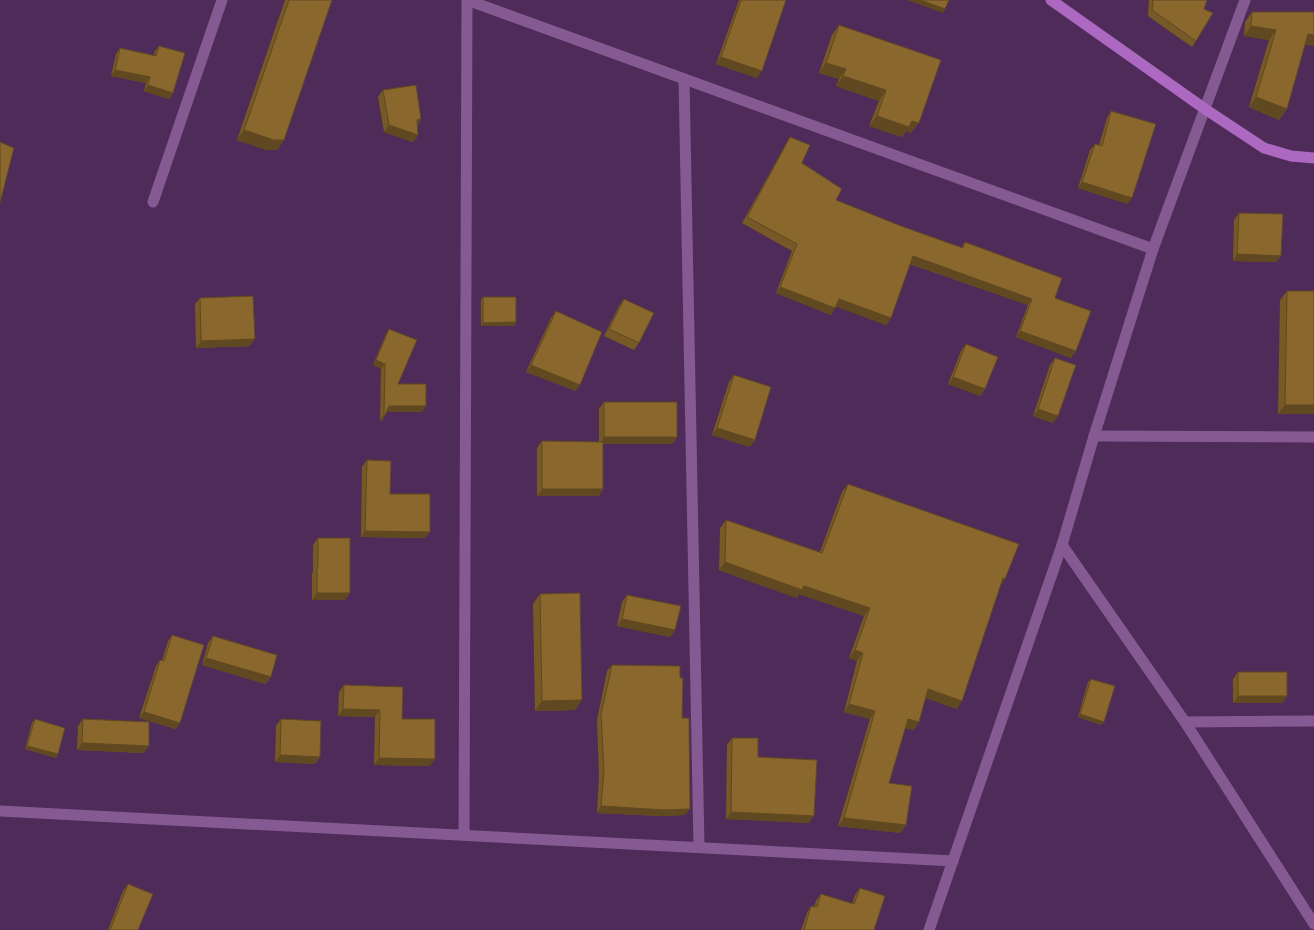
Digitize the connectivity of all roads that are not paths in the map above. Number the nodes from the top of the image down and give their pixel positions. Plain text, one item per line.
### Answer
1 (222, 0) edge
2 (467, 0) edge
3 (1051, 0) edge
4 (1245, 0) edge
5 (684, 79) junction
6 (1205, 109) junction
7 (1314, 158) edge
8 (153, 202) dead end
9 (1153, 249) junction
10 (1094, 436) junction
11 (1314, 437) edge
12 (1062, 545) junction
13 (1314, 721) edge
14 (1185, 722) junction
15 (0, 811) edge
16 (464, 835) junction
17 (700, 847) junction
18 (953, 861) junction
19 (1314, 924) edge
20 (929, 930) edge

1 - 8 street
2 - 5 street
2 - 16 street
3 - 6 main road
4 - 6 street
5 - 9 street
5 - 17 street
6 - 7 main road
6 - 9 street
9 - 10 street
10 - 11 street
10 - 12 street
12 - 14 street
12 - 18 street
13 - 14 street
14 - 19 street
15 - 16 street
16 - 17 street
17 - 18 street
18 - 20 street

